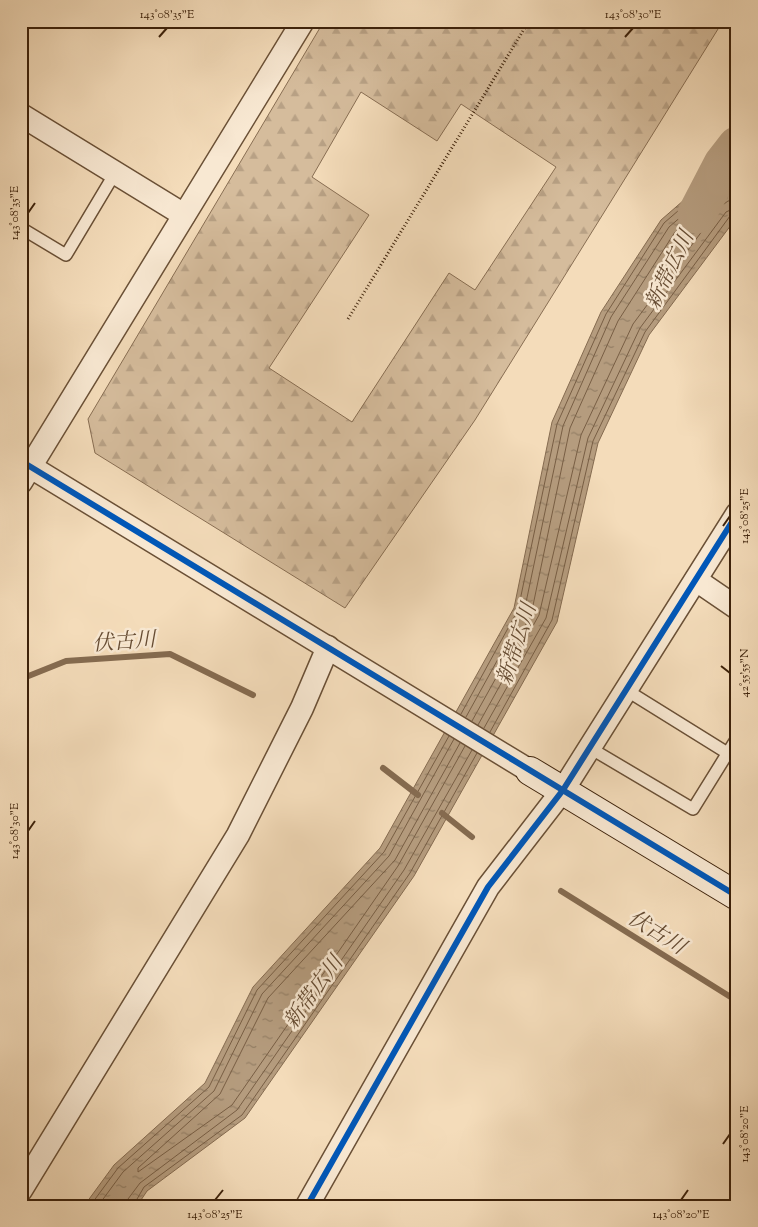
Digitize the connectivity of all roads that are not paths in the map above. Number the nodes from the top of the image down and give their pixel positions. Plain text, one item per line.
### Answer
1 (303, 21) edge
2 (21, 115) edge
3 (115, 173) junction
4 (184, 215) junction
5 (21, 228) edge
6 (24, 470) edge
7 (737, 514) edge
8 (696, 580) junction
9 (737, 608) edge
10 (328, 647) junction
11 (626, 690) junction
12 (737, 738) edge
13 (590, 748) junction
14 (732, 756) edge
15 (530, 771) joint
16 (563, 790) junction
17 (737, 896) edge
18 (21, 1190) edge
19 (307, 1206) edge

1 - 4 street
2 - 3 street
3 - 4 street
3 - 5 lane
4 - 6 street
6 - 10 street
7 - 8 street
8 - 9 street
8 - 11 street
10 - 15 street
10 - 18 street
11 - 13 street
11 - 14 lane
12 - 14 lane
13 - 14 lane
13 - 16 street
15 - 16 street
16 - 17 street
16 - 19 street

